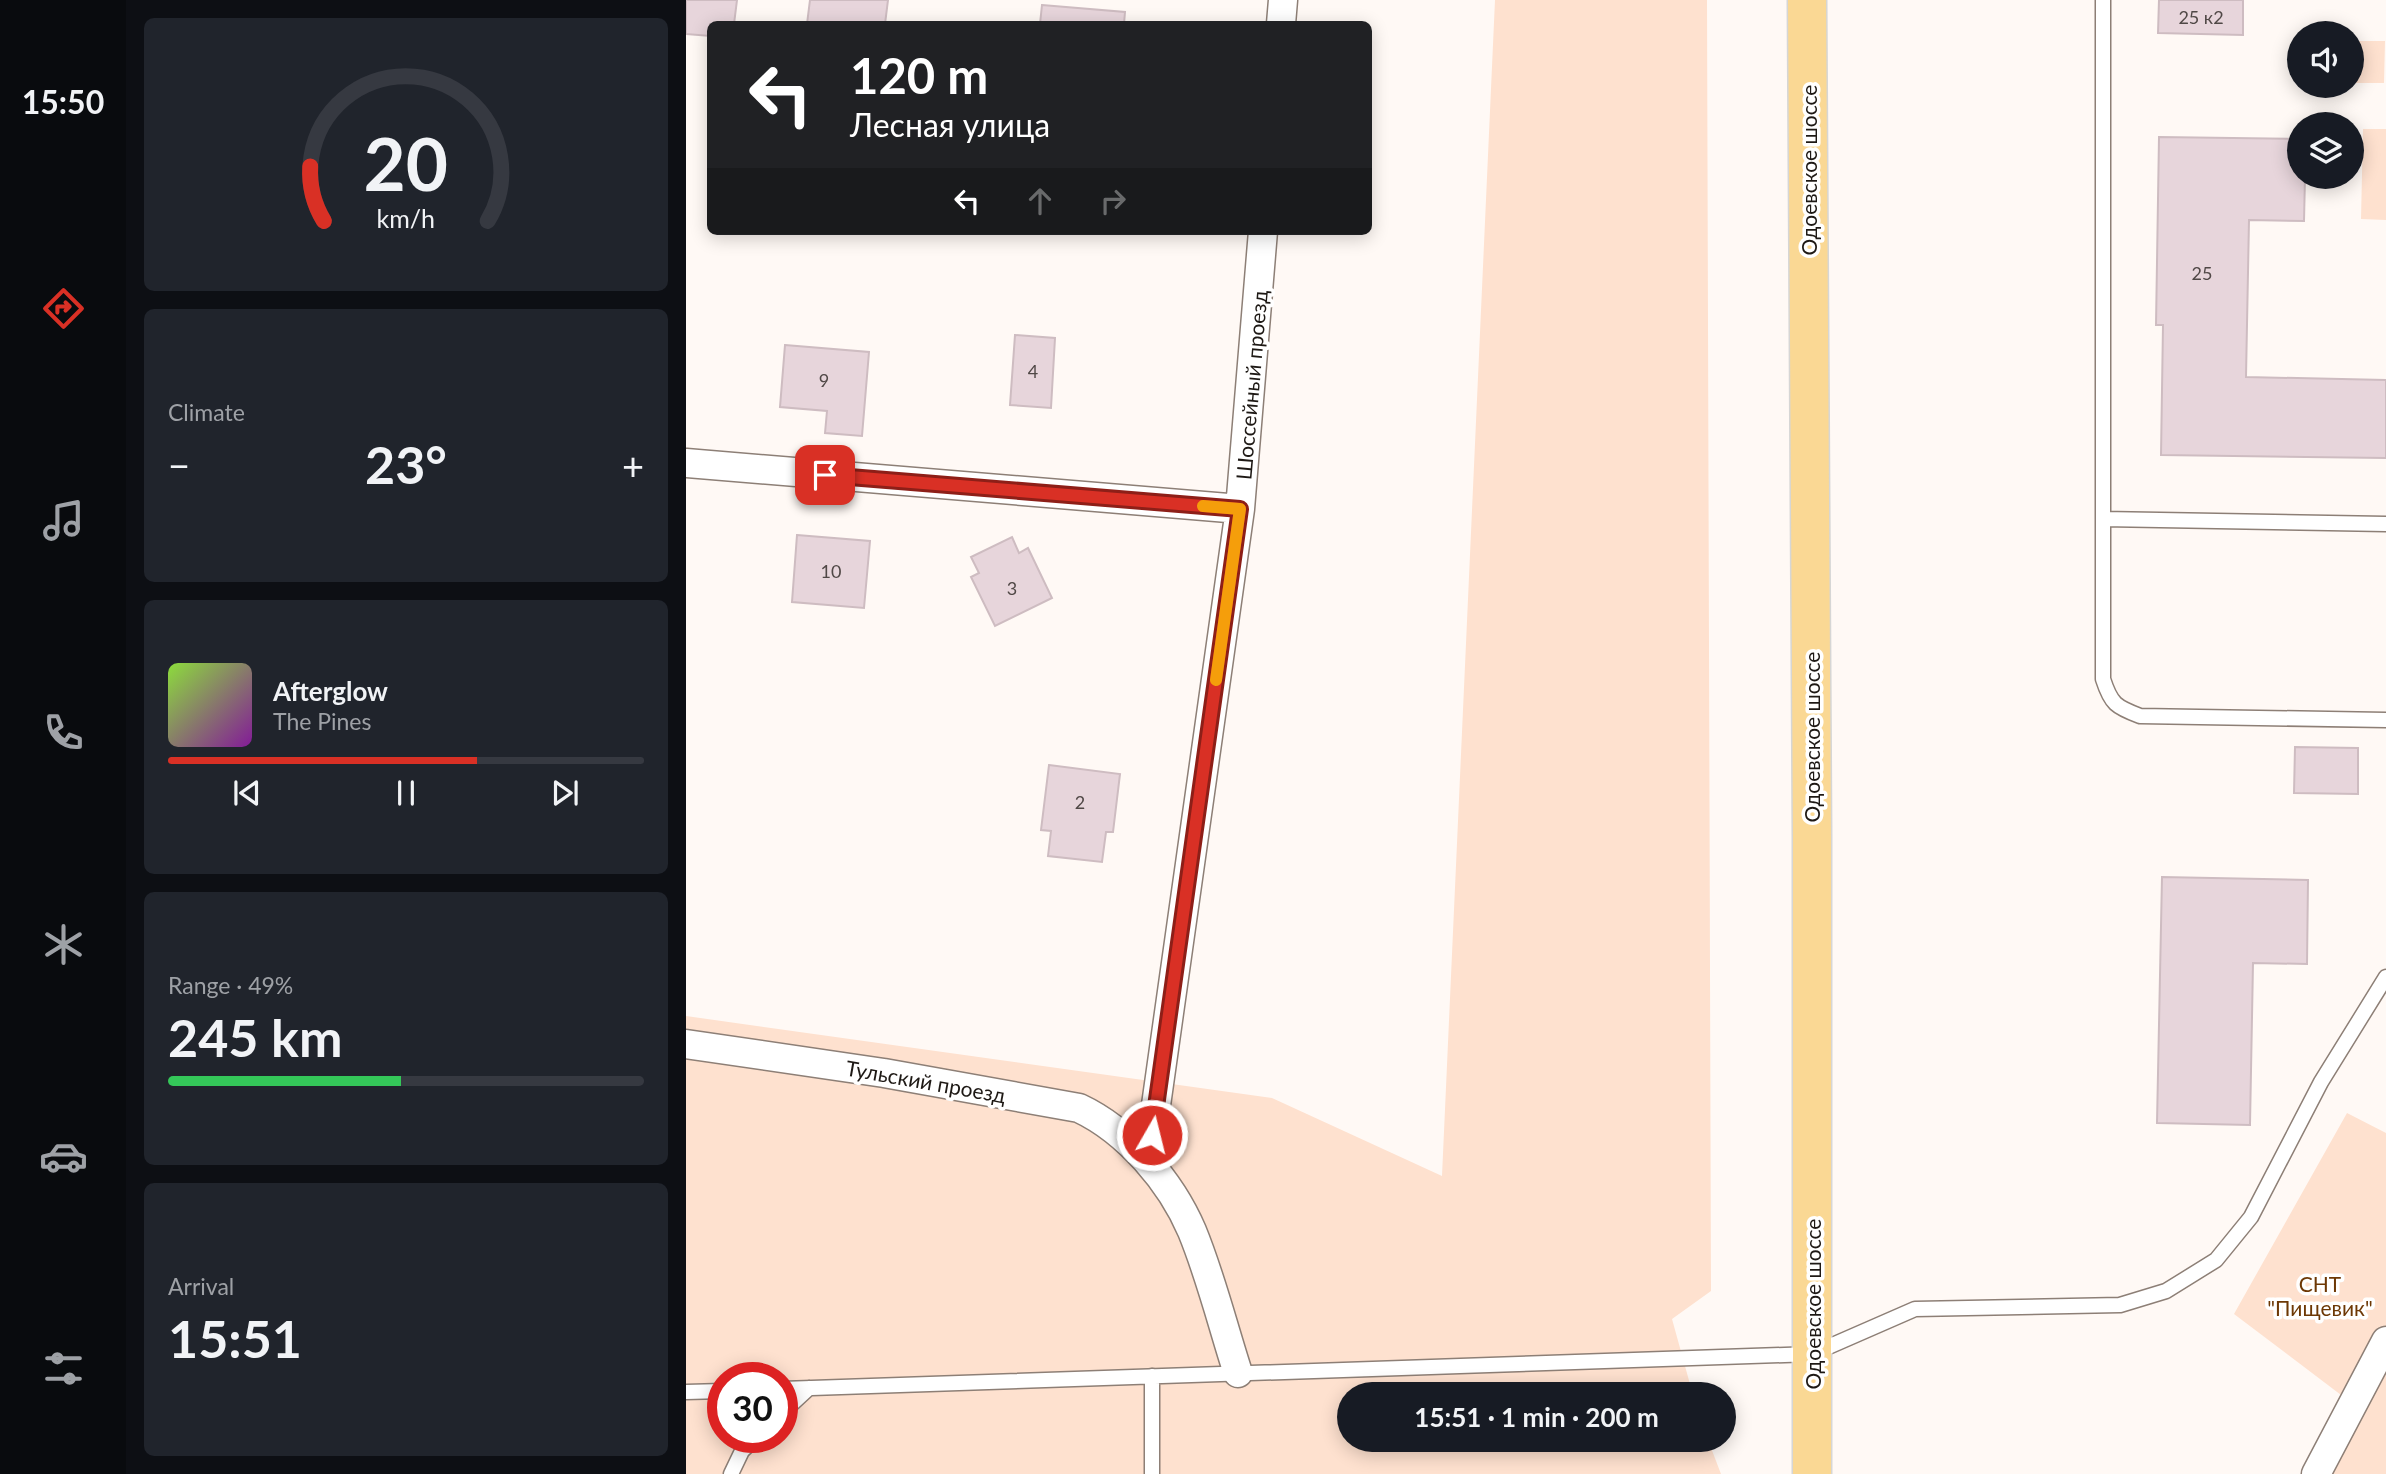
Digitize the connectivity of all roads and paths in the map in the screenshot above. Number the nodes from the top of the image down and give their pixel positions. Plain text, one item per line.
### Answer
1 (1283, 0) edge
2 (1807, 0) edge
3 (2103, 0) edge
4 (1280, 21) edge
5 (1263, 235) edge
6 (686, 463) edge
7 (1240, 509) junction
8 (2103, 519) junction
9 (2386, 524) edge
10 (2386, 720) edge
11 (2386, 977) edge
12 (686, 1044) edge
13 (1148, 1162) junction
14 (2386, 1341) edge
15 (1812, 1354) junction
16 (1238, 1373) junction
17 (1153, 1376) junction
18 (798, 1388) edge
19 (809, 1388) junction
20 (707, 1391) edge
21 (686, 1392) edge
22 (798, 1398) edge
23 (741, 1453) edge
24 (731, 1474) edge
25 (1152, 1474) edge
26 (1812, 1474) edge
27 (2316, 1474) edge

1 - 4 street
2 - 15 main road, Одоевское шоссе
3 - 8 lane
5 - 7 street, Шоссейный проезд
6 - 7 street
7 - 13 street, Шоссейный проезд
8 - 9 lane
8 - 10 lane
11 - 15 lane
12 - 13 street, Тульский проезд
13 - 16 street, Тульский проезд
14 - 27 street
15 - 16 lane
15 - 26 main road, Одоевское шоссе
16 - 17 lane
17 - 19 lane
17 - 25 lane
18 - 19 lane
19 - 22 lane
20 - 21 lane
23 - 24 lane

